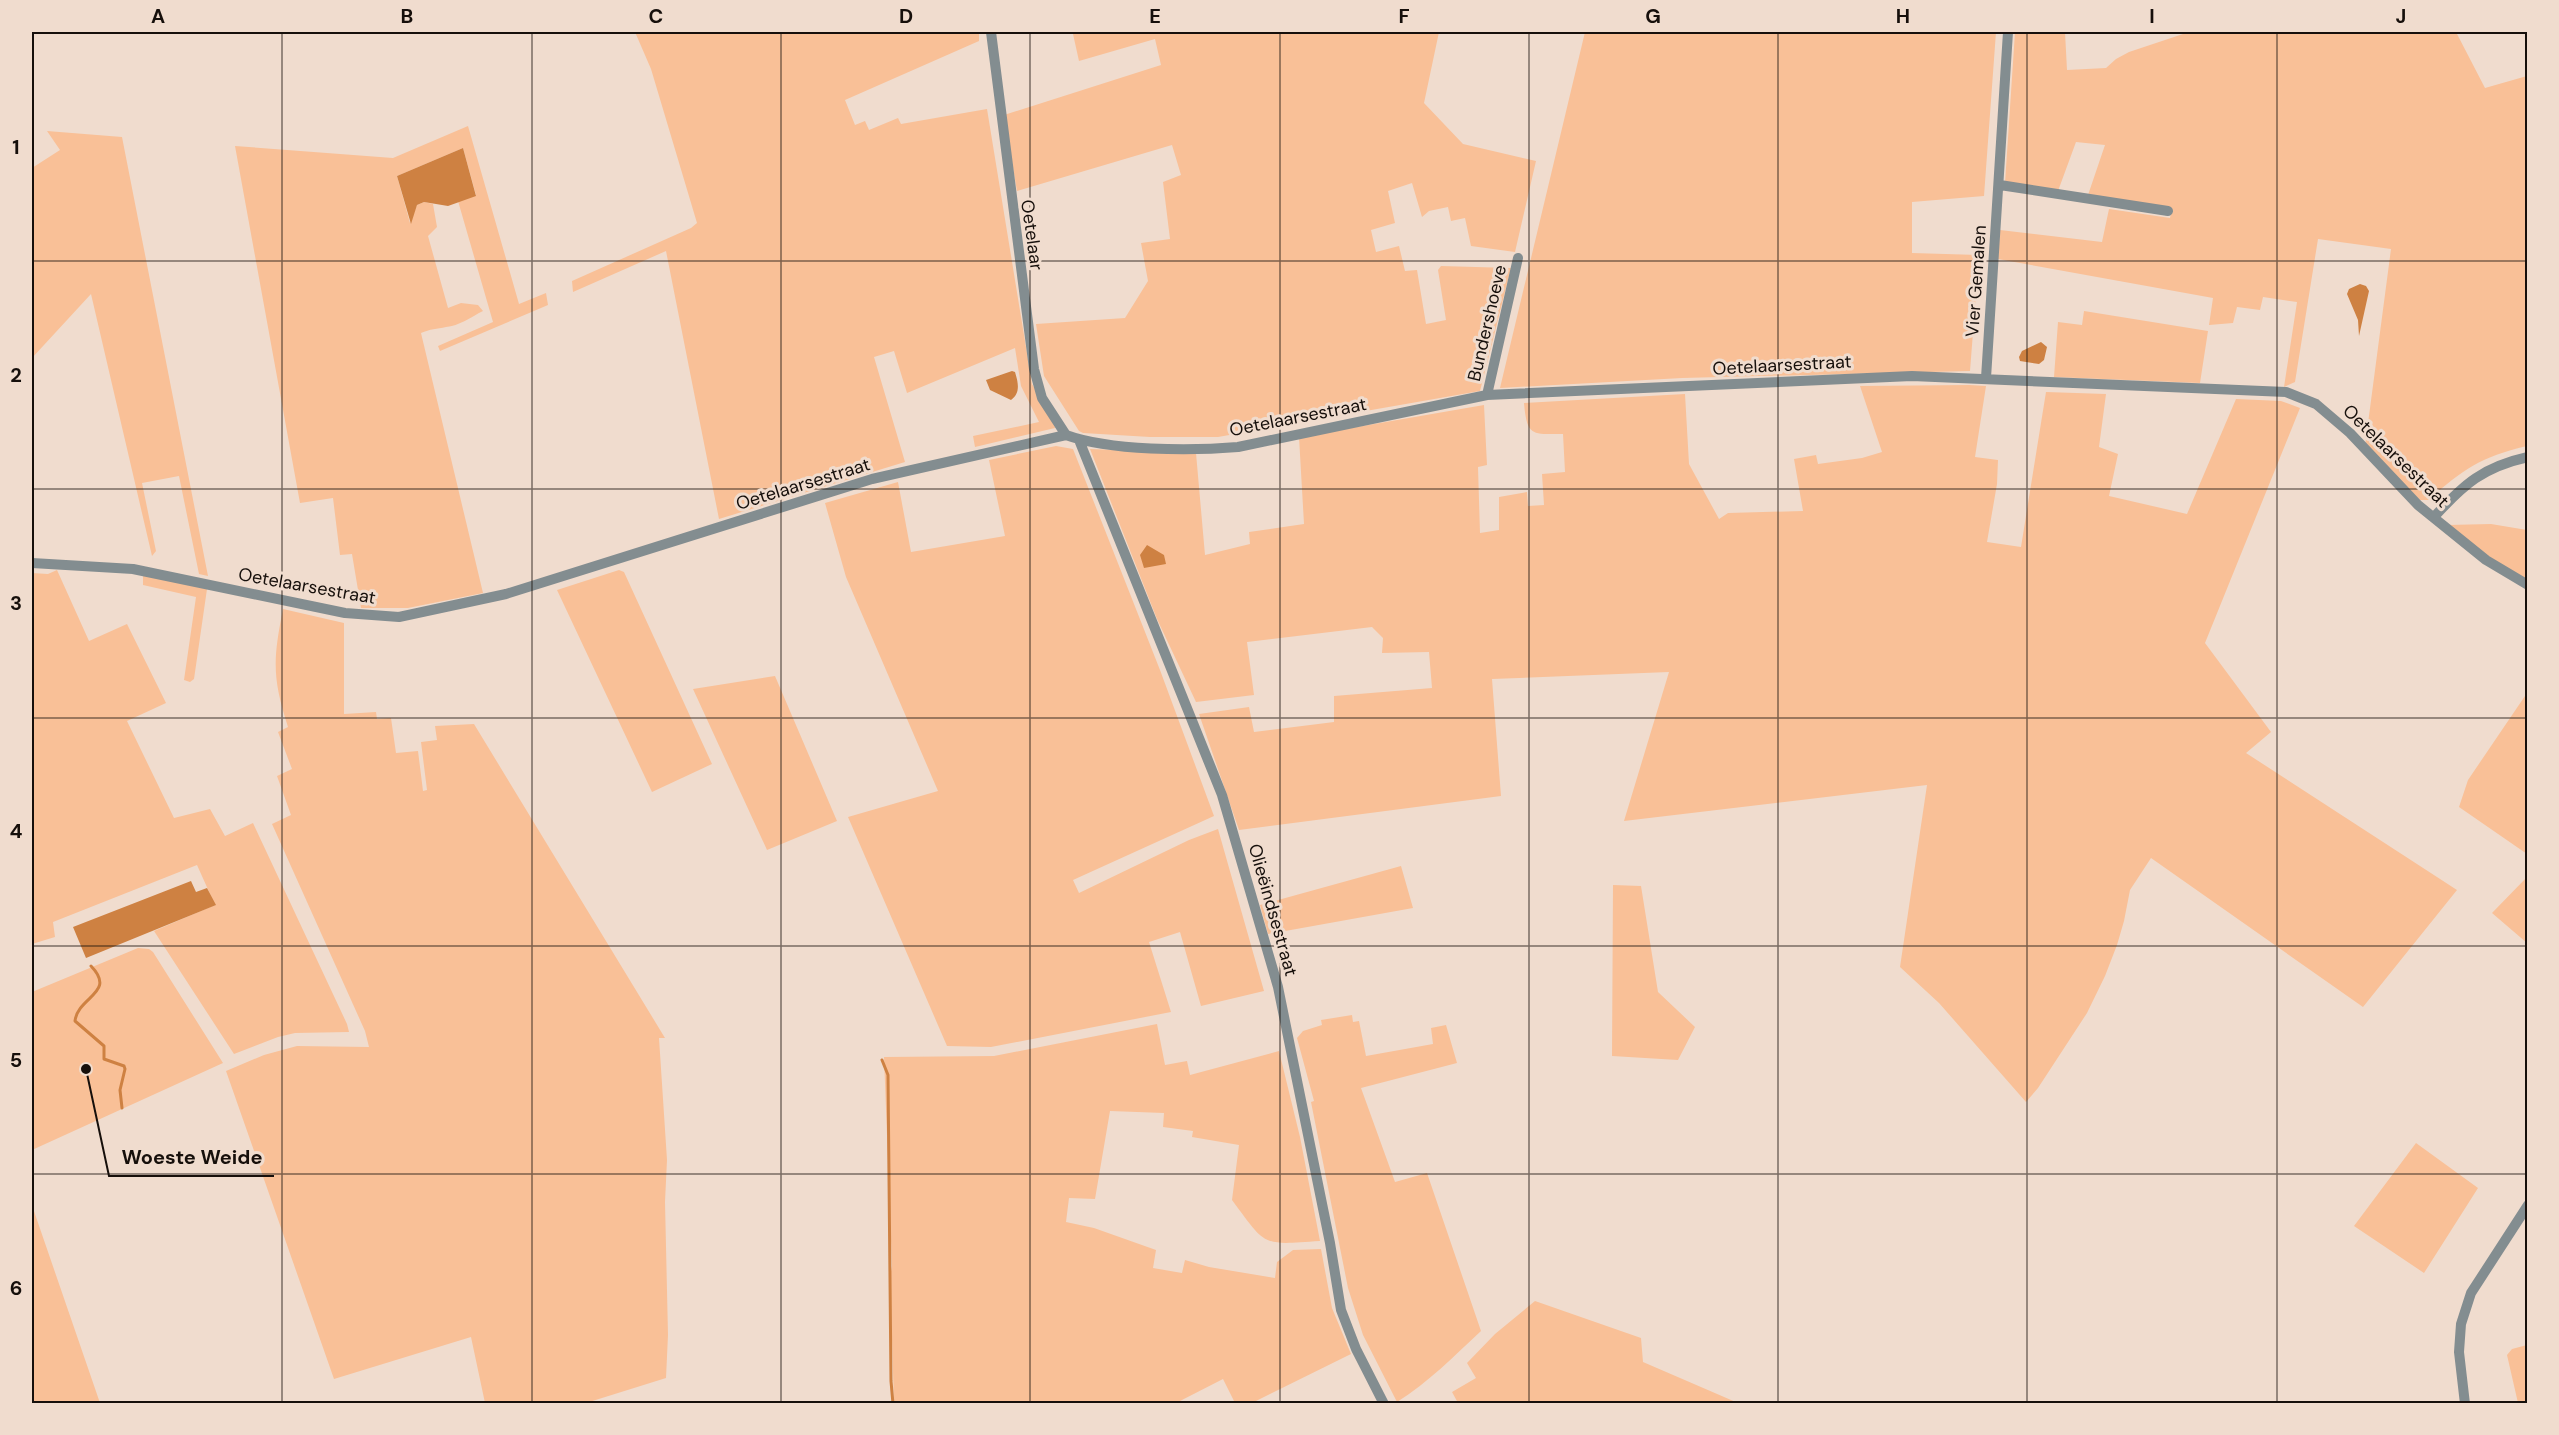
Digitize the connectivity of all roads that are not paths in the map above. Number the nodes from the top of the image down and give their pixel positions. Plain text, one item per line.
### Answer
1 (991, 32) edge
2 (2008, 32) edge
3 (2000, 185) junction
4 (2168, 211) dead end
5 (1518, 258) dead end
6 (1986, 378) junction
7 (1487, 395) junction
8 (1066, 435) junction
9 (1079, 440) junction
10 (2528, 457) edge
11 (2434, 517) junction
12 (32, 563) edge
13 (2528, 585) edge
14 (2528, 1205) edge
15 (1384, 1404) edge
16 (2465, 1404) edge

1 - 8 street, Oetelaar
2 - 3 street, Vier Gemalen
3 - 4 street
3 - 6 street, Vier Gemalen
5 - 7 street, Bundershoeve
6 - 7 street, Oetelaarsestraat
6 - 11 street, Oetelaarsestraat
7 - 9 street, Oetelaarsestraat
8 - 9 street, Oetelaarsestraat
8 - 12 street, Oetelaarsestraat
9 - 15 street, Olieëindsestraat
10 - 11 street
11 - 13 street, Oetelaarsestraat
14 - 16 street

